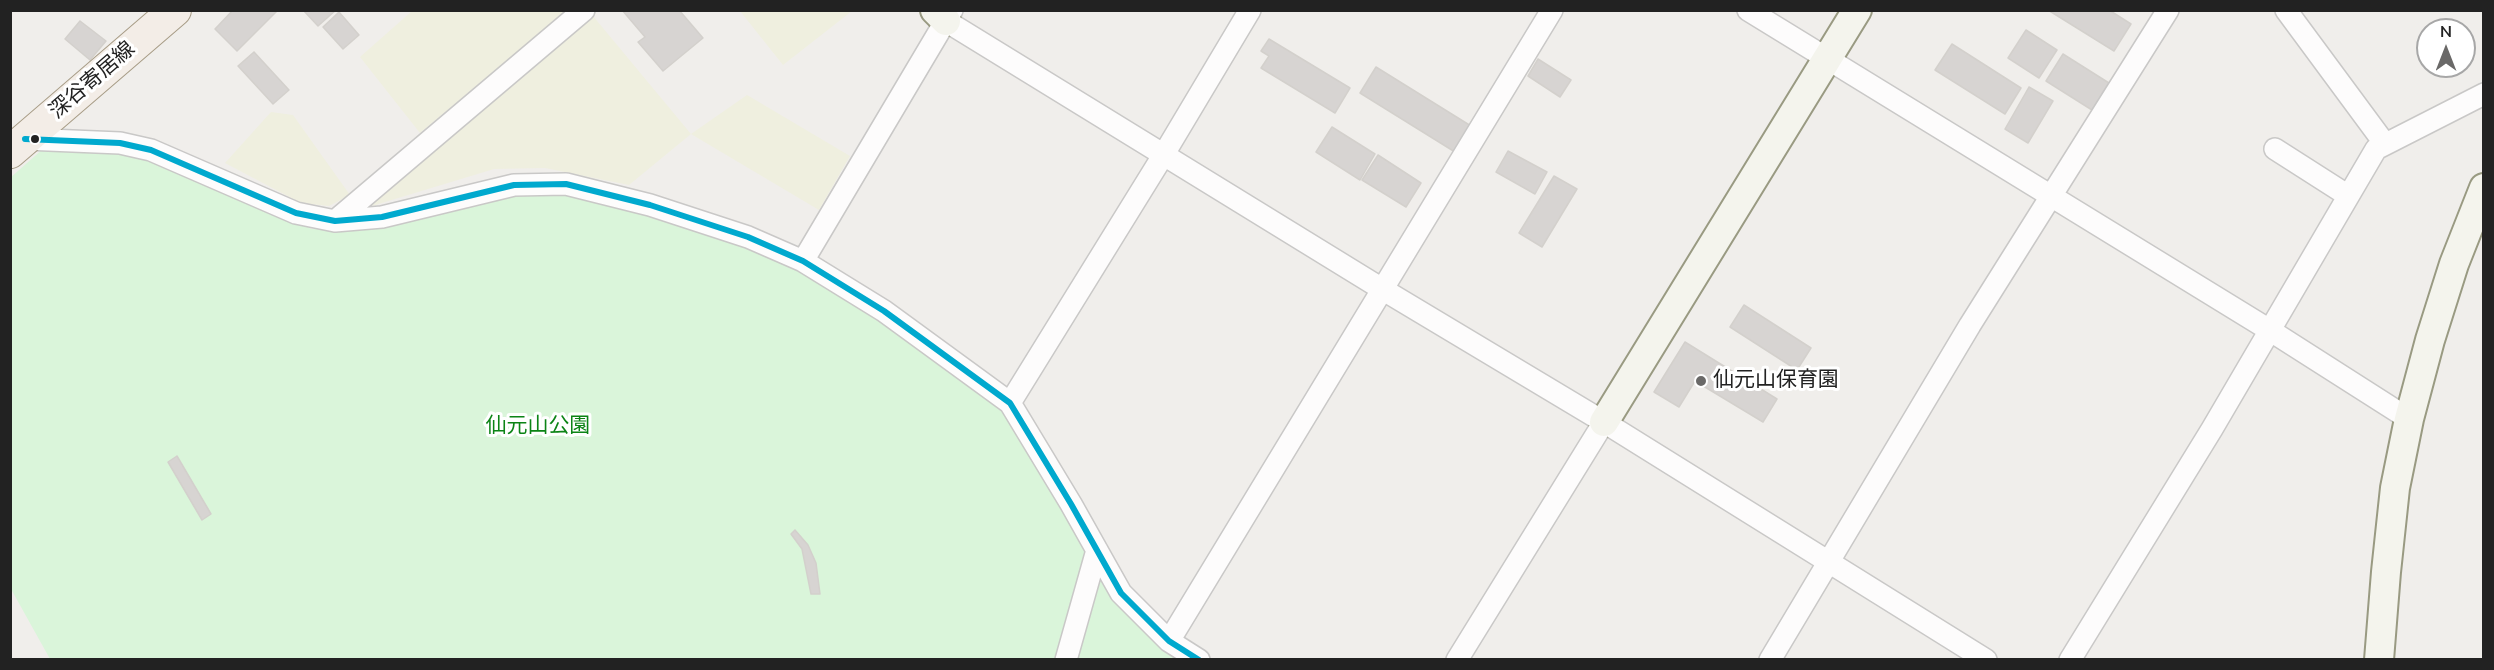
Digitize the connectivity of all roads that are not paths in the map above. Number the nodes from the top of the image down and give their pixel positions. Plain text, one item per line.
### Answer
1 (175, 10) edge
2 (584, 10) edge
3 (1250, 10) edge
4 (1552, 10) edge
5 (1748, 10) edge
6 (1857, 10) edge
7 (2168, 10) edge
8 (2286, 10) edge
9 (945, 14) edge
10 (1826, 60) junction
11 (2484, 94) edge
12 (2385, 144) junction
13 (18, 146) edge
14 (2275, 149) dead end
15 (1164, 154) junction
16 (2484, 188) edge
17 (2348, 195) junction
18 (2050, 196) junction
19 (335, 221) junction
20 (803, 261) junction
21 (1382, 289) junction
22 (2271, 331) junction
23 (1010, 403) junction
24 (2409, 419) junction
25 (1604, 422) junction
26 (1097, 550) junction
27 (1829, 563) junction
28 (1169, 641) junction
29 (1066, 660) edge
30 (1199, 660) edge
31 (1457, 660) edge
32 (1770, 660) edge
33 (1986, 660) edge
34 (2070, 660) edge
35 (2379, 660) edge

1 - 13 main road, 深谷寄居線
2 - 19 street
3 - 15 street
4 - 21 street
5 - 10 street
6 - 10 street
7 - 18 street
8 - 12 street
9 - 15 street
9 - 20 street
10 - 18 street
10 - 25 street
11 - 12 street
12 - 17 street
13 - 19 street
14 - 17 street
15 - 21 street
15 - 23 street
16 - 24 street
17 - 22 street
18 - 22 street
18 - 27 street
19 - 20 street
20 - 23 street
21 - 25 street
21 - 28 street
22 - 24 street
22 - 34 street
23 - 26 street
24 - 35 street
25 - 27 street
25 - 31 street
26 - 28 street
26 - 29 street
27 - 32 street
27 - 33 street
28 - 30 street

